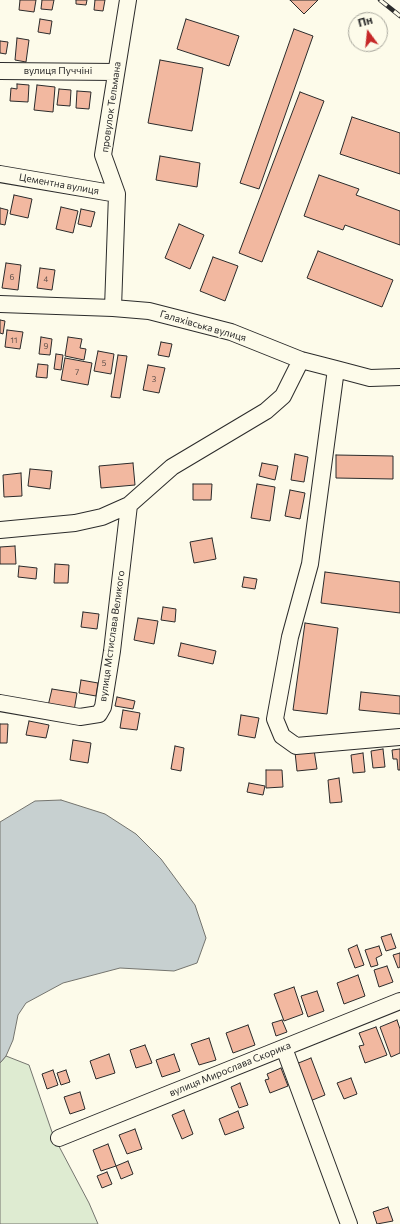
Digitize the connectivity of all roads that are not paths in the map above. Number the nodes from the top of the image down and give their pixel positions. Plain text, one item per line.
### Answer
1 (128, 0) edge
2 (0, 71) edge
3 (116, 72) junction
4 (0, 174) edge
5 (117, 194) junction
6 (0, 304) edge
7 (113, 308) junction
8 (300, 360) junction
9 (336, 369) junction
10 (400, 377) edge
11 (129, 505) junction
12 (0, 530) edge
13 (0, 703) edge
14 (400, 737) edge
15 (400, 1001) edge
16 (284, 1048) junction
17 (59, 1138) dead end
18 (349, 1224) edge

1 - 3 street, провулок Тельмана
2 - 3 street, вулиця Пуччіні
3 - 5 street, провулок Тельмана
4 - 5 street, Цементна вулиця
5 - 7 street, провулок Тельмана
6 - 7 street, Галахівська вулиця
7 - 8 street, Галахівська вулиця
8 - 9 street, Галахівська вулиця
8 - 11 street
9 - 10 street, Галахівська вулиця
9 - 14 street
11 - 12 street
11 - 13 street, вулиця Мстислава Великого
15 - 16 street, вулиця Мирослава Скорика
16 - 17 street, вулиця Мирослава Скорика
16 - 18 street

